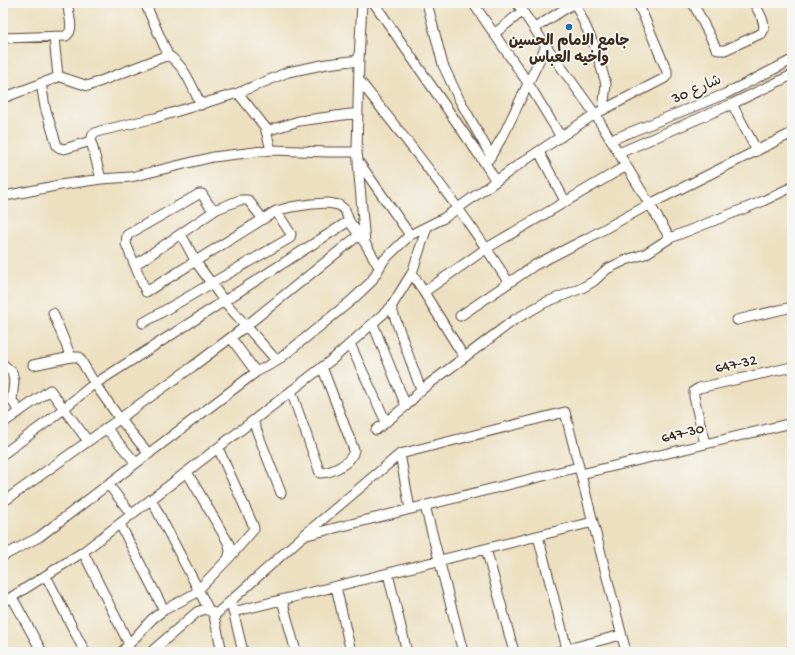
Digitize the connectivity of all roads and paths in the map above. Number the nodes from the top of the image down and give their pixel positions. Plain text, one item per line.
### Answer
1 (68, 3) edge
2 (145, 3) edge
3 (362, 3) edge
4 (374, 3) edge
5 (427, 3) edge
6 (473, 3) edge
7 (574, 3) edge
8 (638, 3) edge
9 (693, 3) edge
10 (754, 3) edge
11 (520, 7) edge
12 (535, 28) junction
13 (494, 34) junction
14 (3, 38) edge
15 (54, 38) junction
16 (546, 46) junction
17 (168, 55) junction
18 (359, 60) junction
19 (792, 60) edge
20 (792, 74) edge
21 (58, 76) junction
22 (359, 80) junction
23 (528, 83) junction
24 (42, 84) junction
25 (238, 93) junction
26 (3, 98) edge
27 (732, 104) junction
28 (201, 105) junction
29 (599, 112) junction
30 (358, 113) junction
31 (266, 132) junction
32 (792, 133) edge
33 (561, 137) junction
34 (611, 140) junction
35 (91, 141) junction
36 (271, 150) junction
37 (757, 151) junction
38 (357, 152) junction
39 (539, 152) junction
40 (619, 153) junction
41 (491, 156) junction
42 (358, 161) junction
43 (486, 164) junction
44 (626, 166) junction
45 (101, 179) junction
46 (496, 181) junction
47 (792, 187) edge
48 (3, 195) edge
49 (565, 201) junction
50 (650, 204) junction
51 (217, 209) junction
52 (458, 209) junction
53 (276, 211) junction
54 (263, 219) junction
55 (349, 221) junction
56 (427, 227) junction
57 (181, 234) junction
58 (359, 234) junction
59 (410, 235) junction
60 (670, 238) junction
61 (365, 243) junction
62 (487, 248) junction
63 (196, 262) junction
64 (134, 266) junction
65 (379, 267) junction
66 (412, 273) junction
67 (212, 283) junction
68 (510, 283) junction
69 (424, 292) junction
70 (224, 301) junction
71 (391, 307) junction
72 (792, 307) edge
73 (53, 313) dead end
74 (460, 316) dead end
75 (737, 320) dead end
76 (143, 324) dead end
77 (373, 324) junction
78 (246, 326) junction
79 (231, 338) junction
80 (350, 344) junction
81 (71, 357) junction
82 (464, 357) junction
83 (277, 361) junction
84 (3, 364) edge
85 (33, 365) dead end
86 (322, 367) junction
87 (792, 367) edge
88 (256, 372) junction
89 (95, 384) junction
90 (421, 390) junction
91 (291, 391) junction
92 (406, 406) junction
93 (63, 409) junction
94 (19, 412) junction
95 (120, 418) junction
96 (253, 421) junction
97 (386, 422) junction
98 (792, 422) edge
99 (3, 423) edge
100 (106, 428) junction
101 (376, 430) dead end
102 (88, 441) junction
103 (705, 444) junction
104 (218, 448) junction
105 (3, 454) edge
106 (149, 454) junction
107 (400, 454) junction
108 (136, 463) junction
109 (580, 471) junction
110 (187, 472) junction
111 (108, 484) junction
112 (282, 493) dead end
113 (151, 500) junction
114 (3, 502) edge
115 (425, 506) junction
116 (410, 509) junction
117 (132, 515) junction
118 (593, 522) junction
119 (120, 524) junction
120 (303, 536) junction
121 (538, 536) junction
122 (486, 549) junction
123 (5, 552) edge
124 (83, 552) junction
125 (228, 559) junction
126 (439, 561) junction
127 (388, 574) junction
128 (46, 576) junction
129 (336, 587) junction
130 (199, 589) junction
131 (282, 600) junction
132 (230, 601) junction
133 (164, 610) junction
134 (233, 612) junction
135 (212, 613) junction
136 (621, 635) junction
137 (129, 644) junction
138 (567, 649) junction
139 (42, 652) edge
140 (85, 652) edge
141 (122, 652) edge
142 (151, 652) edge
143 (222, 652) edge
144 (243, 652) edge
145 (296, 652) edge
146 (352, 652) edge
147 (407, 652) edge
148 (463, 652) edge
149 (514, 652) edge
150 (556, 652) edge
151 (626, 652) edge

1 - 15 street
2 - 17 street
3 - 18 street
4 - 43 street
5 - 41 street
6 - 13 street
7 - 12 street
7 - 29 street
8 - 29 street
9 - 10 street
11 - 12 street
11 - 13 street
12 - 16 street
13 - 23 street
14 - 15 street
15 - 21 street
16 - 23 street
16 - 29 street
17 - 21 street
17 - 28 street
18 - 22 street
18 - 25 street
19 - 34 street, شارع 30
20 - 27 street, شارع 30
21 - 24 street
22 - 30 street
22 - 52 street
23 - 33 street
23 - 41 street
24 - 26 street
24 - 35 street
25 - 28 street
25 - 31 street
27 - 37 street
27 - 40 street, شارع 30
28 - 35 street
29 - 33 street
29 - 34 street
30 - 31 street
30 - 38 street
31 - 36 street
32 - 37 street
33 - 39 street
34 - 40 street
35 - 45 street
36 - 38 street
36 - 45 street
37 - 50 street
38 - 42 street
39 - 46 street
39 - 49 street
40 - 44 street
41 - 43 street
42 - 59 street
42 - 61 street
43 - 46 street
44 - 49 street
44 - 50 street
45 - 48 street
46 - 52 street
47 - 60 street
49 - 62 street
50 - 60 street
50 - 68 street
51 - 54 street
51 - 57 street
51 - 64 street
52 - 56 street
52 - 62 street
53 - 54 street
53 - 55 street
53 - 67 street
54 - 63 street
55 - 58 street
55 - 70 street
56 - 59 street
56 - 66 street
57 - 63 street
57 - 64 street
58 - 61 street
58 - 78 street
59 - 65 street
60 - 82 street
61 - 65 street
62 - 68 street
62 - 69 street
63 - 64 street
63 - 67 street
65 - 83 street
66 - 69 street
66 - 71 street
67 - 70 street
67 - 76 street
68 - 74 street
69 - 82 street
70 - 78 street
70 - 89 street
71 - 77 street
71 - 90 street
72 - 75 street
73 - 81 street
77 - 80 street
77 - 92 street
78 - 79 street
78 - 83 street
79 - 88 street
79 - 95 street
80 - 86 street
80 - 97 street
81 - 85 street
81 - 89 street
82 - 90 street
83 - 88 street
84 - 94 street
86 - 91 street
86 - 91 street
87 - 103 street, 647-32
88 - 106 street
89 - 93 street
89 - 95 street
90 - 92 street
91 - 96 street
92 - 97 street
93 - 94 street
93 - 102 street
93 - 105 street
94 - 99 street
95 - 100 street
95 - 106 street
96 - 104 street
96 - 112 street
97 - 101 street
98 - 103 street, 647-30
100 - 102 street
100 - 108 street
102 - 114 street
103 - 109 street, 647-30
104 - 110 street
104 - 125 street
106 - 108 street
107 - 109 street
107 - 116 street
107 - 120 street
108 - 111 street
109 - 115 street, 647-30
109 - 118 street
110 - 113 street
110 - 125 street
111 - 117 street
111 - 123 street
113 - 117 street
113 - 130 street
115 - 116 street, 647-30
115 - 126 street
116 - 120 street, 647-30
117 - 119 street
118 - 121 street
118 - 136 street
119 - 124 street
119 - 133 street
120 - 132 street
121 - 122 street
121 - 138 street
122 - 126 street
122 - 149 street
124 - 128 street
124 - 137 street
125 - 130 street
126 - 127 street
126 - 148 street
127 - 129 street
127 - 147 street
128 - 139 street
128 - 140 street
129 - 131 street
129 - 146 street
130 - 133 street
130 - 135 street
131 - 134 street
131 - 145 street
132 - 134 street
132 - 135 street
133 - 137 street
134 - 144 street
135 - 142 street
135 - 143 street
136 - 138 street
136 - 151 street
137 - 141 street
138 - 150 street

